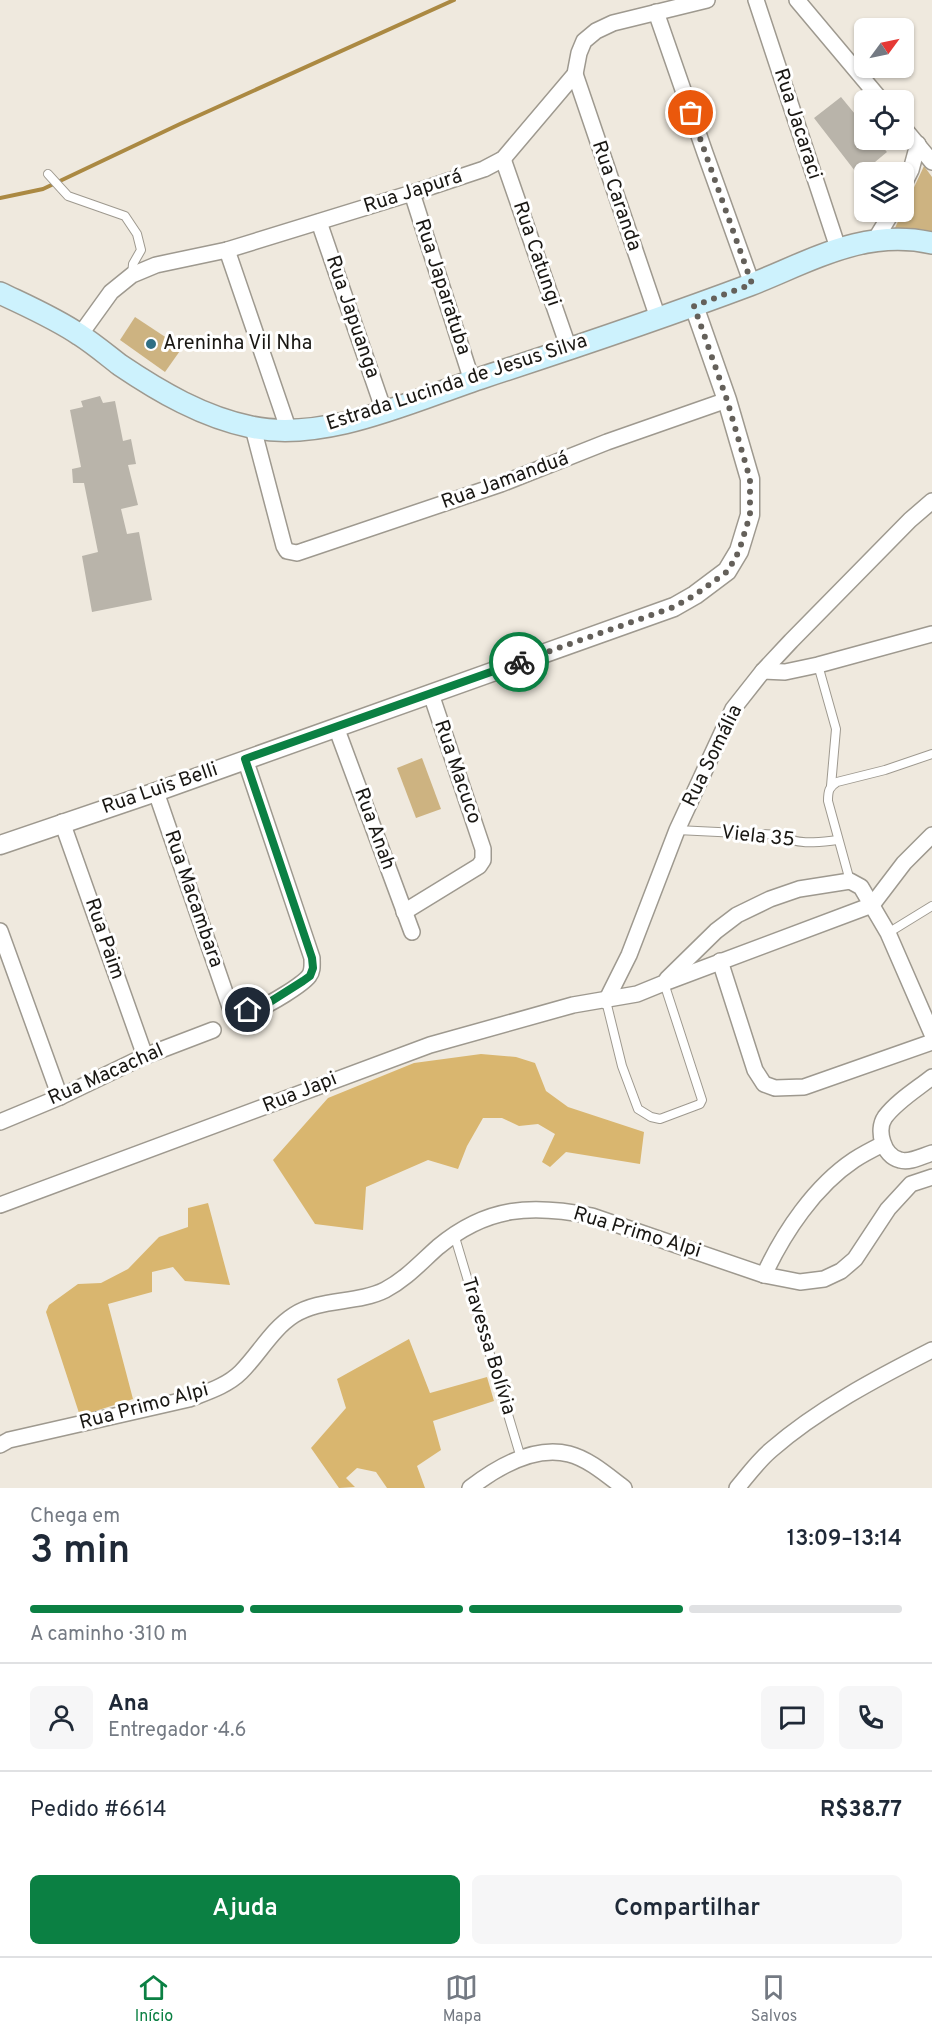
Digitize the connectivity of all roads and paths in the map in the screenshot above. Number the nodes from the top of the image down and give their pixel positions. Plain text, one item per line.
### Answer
1 (707, 0) edge
2 (756, 0) edge
3 (797, 0) edge
4 (656, 12) junction
5 (575, 74) junction
6 (873, 90) edge
7 (914, 139) edge
8 (918, 144) junction
9 (503, 159) junction
10 (913, 162) edge
11 (932, 162) edge
12 (48, 174) dead end
13 (412, 194) junction
14 (319, 222) junction
15 (886, 222) edge
16 (875, 240) junction
17 (932, 243) edge
18 (838, 248) junction
19 (226, 250) junction
20 (132, 275) junction
21 (752, 284) junction
22 (0, 293) edge
23 (694, 306) junction
24 (658, 318) junction
25 (80, 335) junction
26 (569, 349) junction
27 (472, 381) junction
28 (727, 400) junction
29 (384, 411) junction
30 (253, 428) junction
31 (289, 431) junction
32 (932, 501) edge
33 (932, 634) edge
34 (818, 665) junction
35 (763, 671) junction
36 (431, 694) junction
37 (336, 727) junction
38 (932, 754) edge
39 (245, 759) junction
40 (831, 786) junction
41 (156, 792) junction
42 (62, 822) junction
43 (677, 830) junction
44 (932, 835) edge
45 (838, 840) junction
46 (0, 845) edge
47 (850, 881) junction
48 (872, 905) junction
49 (932, 906) edge
50 (404, 912) junction
51 (0, 931) edge
52 (412, 932) dead end
53 (888, 933) junction
54 (720, 962) junction
55 (664, 983) junction
56 (606, 1001) junction
57 (213, 1030) dead end
58 (932, 1034) edge
59 (932, 1042) edge
60 (145, 1056) junction
61 (932, 1077) edge
62 (60, 1097) junction
63 (0, 1122) edge
64 (883, 1144) junction
65 (932, 1153) edge
66 (932, 1177) edge
67 (0, 1205) edge
68 (454, 1234) junction
69 (764, 1275) junction
70 (932, 1350) edge
71 (0, 1445) edge
72 (521, 1458) junction
73 (470, 1488) edge
74 (624, 1488) edge
75 (737, 1488) edge

1 - 4 street, Rua Japurá
2 - 18 street, Rua Jacaraci
3 - 6 street
4 - 5 street, Rua Japurá
4 - 21 street
5 - 9 street, Rua Japurá
5 - 24 street, Rua Caranda
7 - 8 street
8 - 10 street
8 - 11 street
9 - 13 street, Rua Japurá
9 - 26 street, Rua Catungi
12 - 20 lane
13 - 14 street, Rua Japurá
13 - 27 street, Rua Japaratuba
14 - 19 street, Rua Japurá
14 - 29 street, Rua Japuanga
15 - 16 street
16 - 17 main road, Estrada Lucinda de Jesus Silva
16 - 18 main road, Estrada Lucinda de Jesus Silva
18 - 21 main road, Estrada Lucinda de Jesus Silva
19 - 20 street, Rua Japurá
19 - 31 street
20 - 25 street, Rua Japurá
21 - 23 main road, Estrada Lucinda de Jesus Silva
22 - 25 main road, Estrada Lucinda de Jesus Silva
23 - 24 main road, Estrada Lucinda de Jesus Silva
23 - 28 street, Rua Luis Belli
24 - 26 main road, Estrada Lucinda de Jesus Silva
25 - 30 main road, Estrada Lucinda de Jesus Silva
26 - 27 main road, Estrada Lucinda de Jesus Silva
27 - 29 main road, Estrada Lucinda de Jesus Silva
28 - 30 street, Rua Jamanduá
28 - 36 street, Rua Luis Belli
29 - 31 main road, Estrada Lucinda de Jesus Silva
30 - 31 main road, Estrada Lucinda de Jesus Silva
32 - 35 street, Rua Somália
33 - 34 street
34 - 35 street
34 - 40 lane
35 - 43 street, Rua Somália
36 - 37 street, Rua Luis Belli
36 - 50 street, Rua Macuco
37 - 39 street, Rua Luis Belli
37 - 50 street, Rua Anah
38 - 40 lane
39 - 41 street, Rua Luis Belli
39 - 41 street, Rua Macambara
40 - 45 lane
41 - 42 street, Rua Luis Belli
42 - 46 street, Rua Luis Belli
42 - 60 street, Rua Paim
43 - 45 lane, Viela 35
43 - 56 street, Rua Somália
44 - 48 street
45 - 47 lane
47 - 48 street
47 - 55 street
48 - 53 street
48 - 54 street, Rua Japi
49 - 53 lane
50 - 52 street, Rua Anah
51 - 62 street
53 - 58 street
54 - 55 street, Rua Japi
54 - 59 street
55 - 56 street, Rua Japi
55 - 56 lane
56 - 67 street, Rua Japi
57 - 60 street, Rua Macachal
60 - 62 street, Rua Macachal
61 - 64 street
62 - 63 street, Rua Macachal
64 - 65 street
64 - 69 street
66 - 69 street, Rua Primo Alpi
68 - 69 street, Rua Primo Alpi
68 - 71 street, Rua Primo Alpi
68 - 72 lane, Travessa Bolívia
70 - 75 street
72 - 73 street
72 - 74 street

